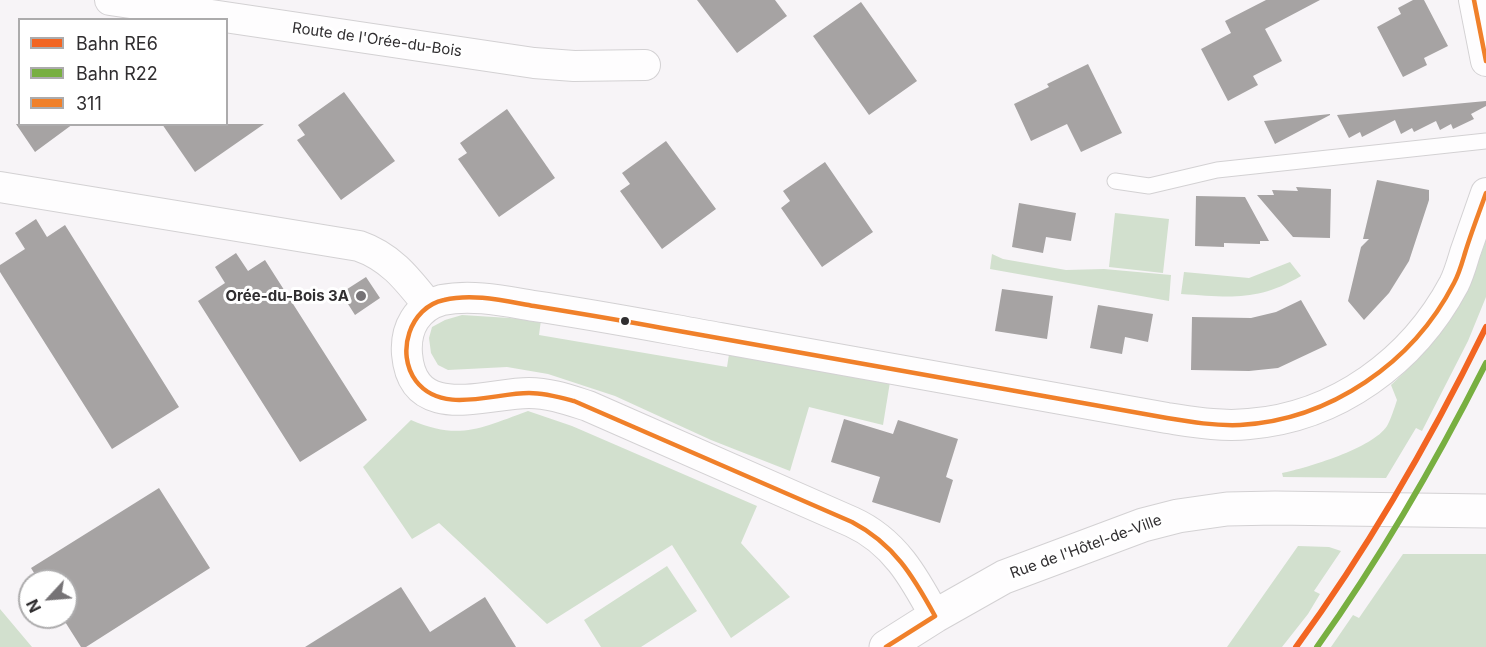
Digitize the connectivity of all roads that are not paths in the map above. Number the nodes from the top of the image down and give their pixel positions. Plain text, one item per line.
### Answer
1 (110, 0) edge
2 (1474, 0) edge
3 (1486, 61) edge
4 (645, 65) dead end
5 (1486, 141) edge
6 (1115, 181) dead end
7 (0, 187) edge
8 (1486, 193) edge
9 (428, 305) junction
10 (1486, 511) edge
11 (935, 616) junction
12 (885, 647) edge

1 - 4 street, Route de l'Orée-du-Bois
2 - 3 street
5 - 6 lane
7 - 9 street
8 - 9 street
9 - 11 street
10 - 11 main road, Rue de l'Hôtel-de-Ville
11 - 12 main road, Rue de l'Hôtel-de-Ville

